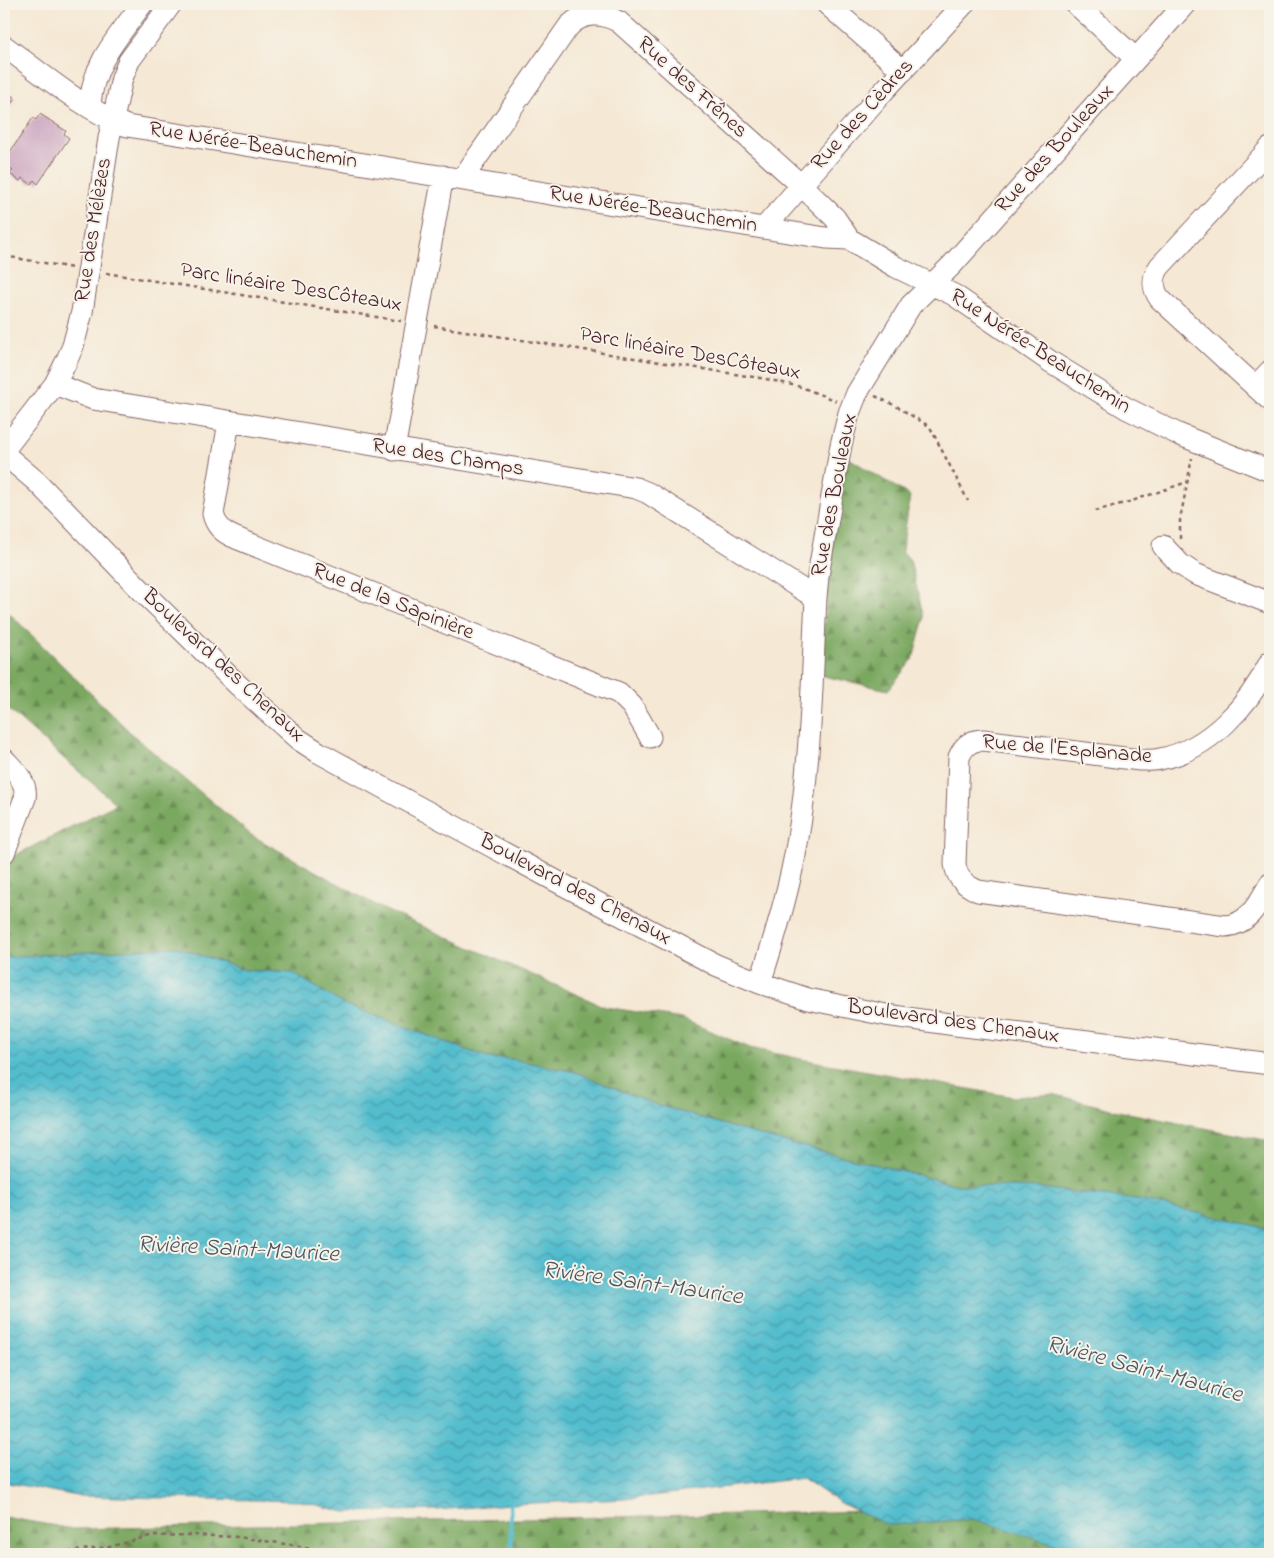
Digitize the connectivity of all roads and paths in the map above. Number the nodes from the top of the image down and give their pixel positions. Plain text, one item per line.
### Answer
1 (142, 4) edge
2 (171, 4) edge
3 (827, 4) edge
4 (964, 4) edge
5 (1076, 4) edge
6 (1186, 4) edge
7 (4, 46) edge
8 (1136, 58) junction
9 (903, 71) junction
10 (90, 106) junction
11 (112, 120) junction
12 (1270, 148) edge
13 (452, 178) junction
14 (800, 185) junction
15 (764, 228) junction
16 (849, 239) junction
17 (4, 256) edge
18 (88, 270) junction
19 (932, 284) junction
20 (416, 323) junction
21 (1270, 371) edge
22 (54, 384) junction
23 (1263, 394) edge
24 (874, 396) dead end
25 (851, 408) junction
26 (229, 422) junction
27 (4, 450) edge
28 (394, 450) junction
29 (4, 454) edge
30 (1193, 456) dead end
31 (1270, 471) edge
32 (1187, 482) junction
33 (968, 502) dead end
34 (1095, 511) dead end
35 (1163, 546) dead end
36 (1180, 564) junction
37 (816, 598) junction
38 (1270, 603) edge
39 (1270, 662) edge
40 (650, 737) dead end
41 (4, 759) edge
42 (4, 853) edge
43 (1270, 884) edge
44 (760, 983) junction
45 (1270, 1064) edge
46 (4, 1550) edge
47 (327, 1554) edge

1 - 10 street
2 - 11 street, Rue des Mélèzes
3 - 9 street
4 - 9 street, Rue des Cèdres
5 - 8 street
6 - 8 street, Rue des Bouleaux
7 - 10 street, Rue Nérée-Beauchemin
8 - 19 street, Rue des Bouleaux
9 - 14 street, Rue des Cèdres
10 - 11 street, Rue Nérée-Beauchemin
11 - 13 street, Rue Nérée-Beauchemin
11 - 18 street, Rue des Mélèzes
12 - 23 street
13 - 14 street, Rue des Frênes
13 - 15 street, Rue Nérée-Beauchemin
13 - 20 street, Rue des Frênes
14 - 15 street, Rue des Cèdres
14 - 16 street, Rue des Frênes
15 - 16 street, Rue Nérée-Beauchemin
16 - 19 street, Rue Nérée-Beauchemin
17 - 18 path, Parc linéaire DesCôteaux
18 - 20 path, Parc linéaire DesCôteaux
18 - 22 street, Rue des Mélèzes
19 - 25 street, Rue des Bouleaux
19 - 31 street, Rue Nérée-Beauchemin
20 - 25 path, Parc linéaire DesCôteaux
20 - 28 street, Rue des Frênes
21 - 23 street
22 - 26 street, Rue des Champs
22 - 27 street, Rue des Mélèzes
24 - 33 path
25 - 37 street, Rue des Bouleaux
26 - 28 street, Rue des Champs
26 - 40 street, Rue de la Sapinière
28 - 37 street, Rue des Champs
29 - 44 street, Boulevard des Chenaux
30 - 32 path
32 - 34 path
32 - 36 path
35 - 36 street
36 - 38 street
37 - 44 street, Rue des Bouleaux
39 - 43 street, Rue de l'Esplanade
41 - 42 street
44 - 45 street, Boulevard des Chenaux
46 - 47 path

